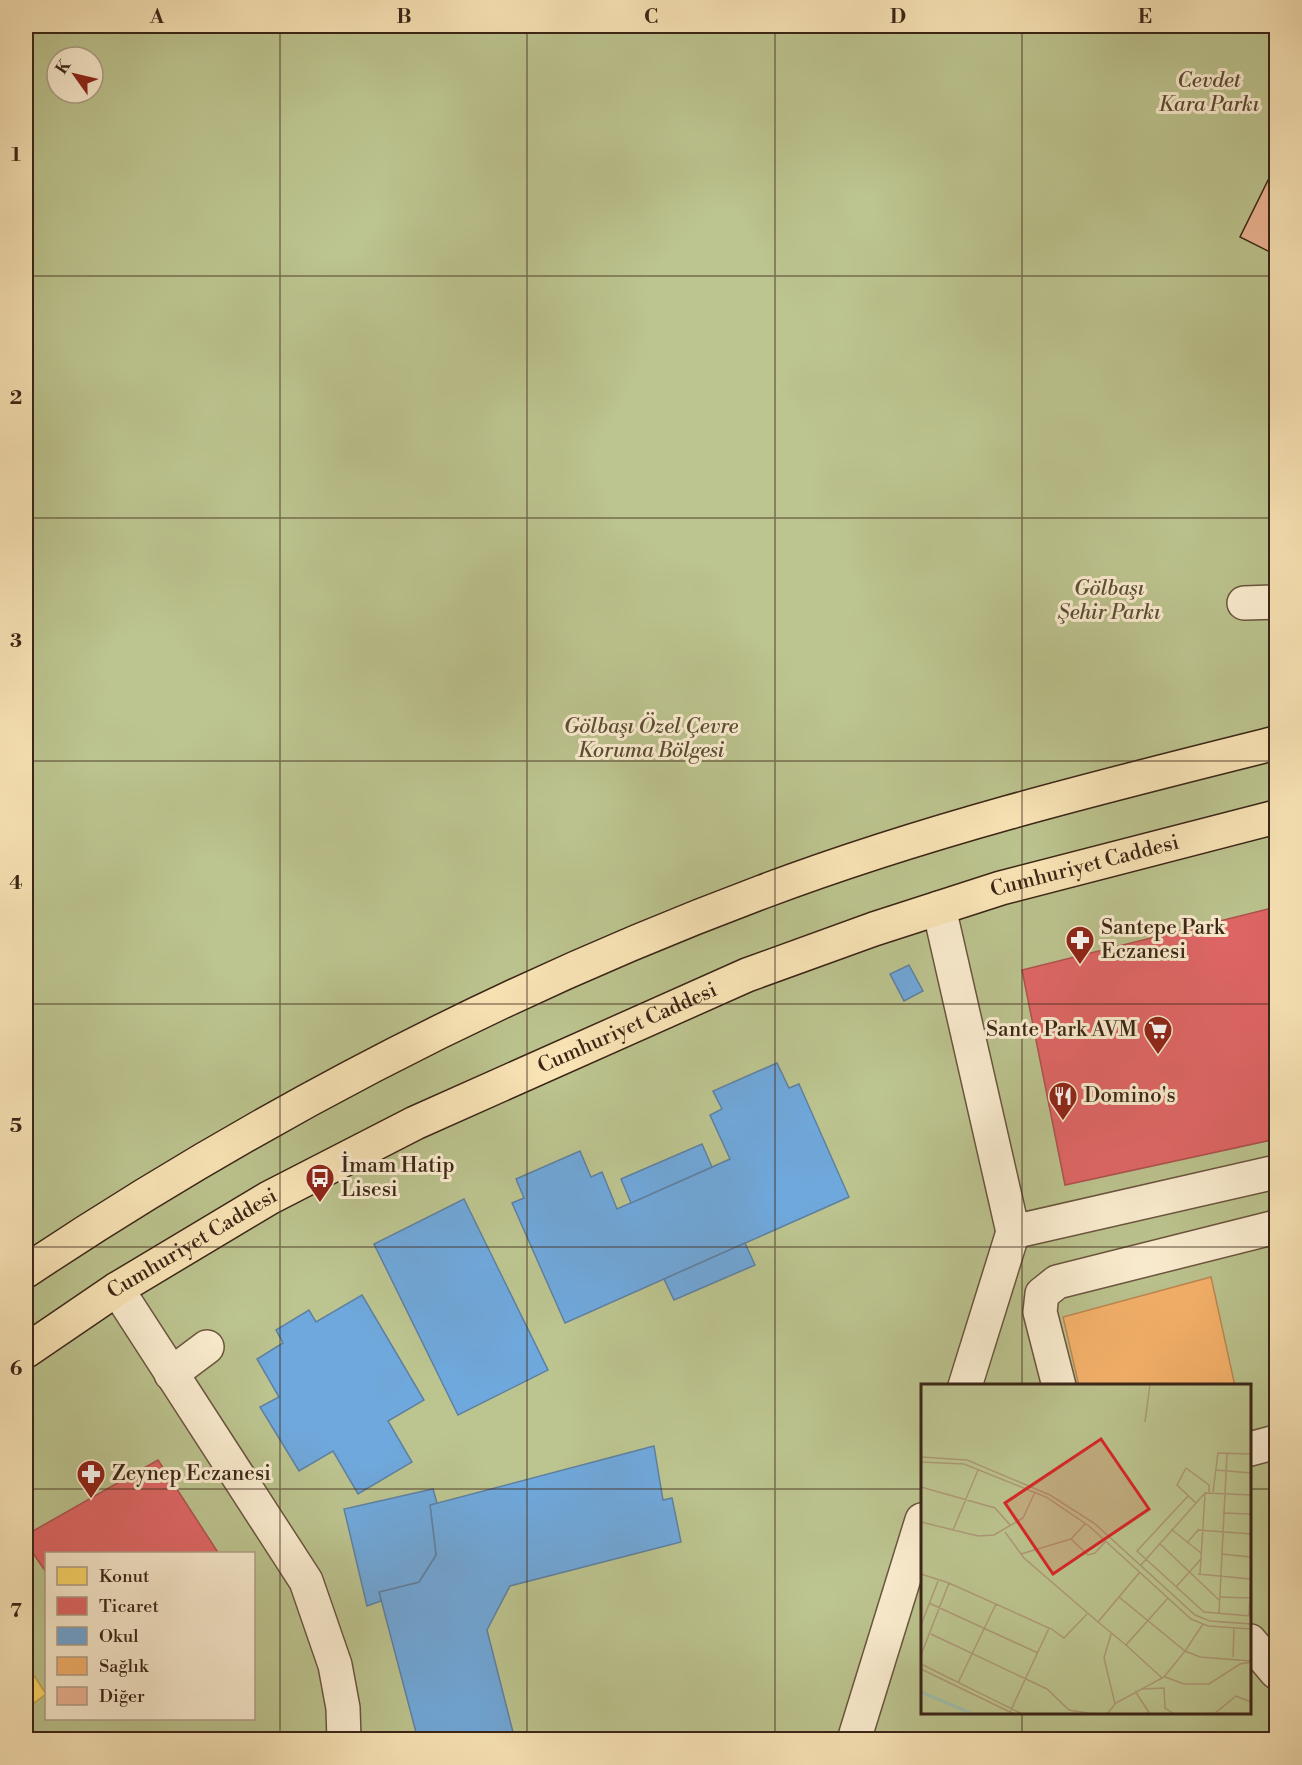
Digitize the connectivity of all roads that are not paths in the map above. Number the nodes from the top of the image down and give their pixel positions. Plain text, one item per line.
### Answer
1 (1276, 602) edge
2 (1244, 603) dead end
3 (1276, 743) edge
4 (1276, 817) edge
5 (939, 908) junction
6 (1276, 1172) edge
7 (1276, 1227) edge
8 (1013, 1232) junction
9 (26, 1271) edge
10 (117, 1289) junction
11 (207, 1347) dead end
12 (26, 1351) edge
13 (171, 1374) junction
14 (966, 1384) edge
15 (1058, 1384) edge
16 (1276, 1442) edge
17 (1251, 1449) edge
18 (921, 1523) edge
19 (1251, 1642) edge
20 (1276, 1672) edge
21 (344, 1740) edge
22 (854, 1740) edge

1 - 2 street
3 - 9 main road
4 - 5 main road, Cumhuriyet Caddesi
5 - 8 street
5 - 10 main road, Cumhuriyet Caddesi
6 - 8 street
7 - 15 street
8 - 14 street
10 - 12 main road, Cumhuriyet Caddesi
10 - 13 street
11 - 13 street
13 - 21 street
16 - 17 street
18 - 22 street
19 - 20 street

